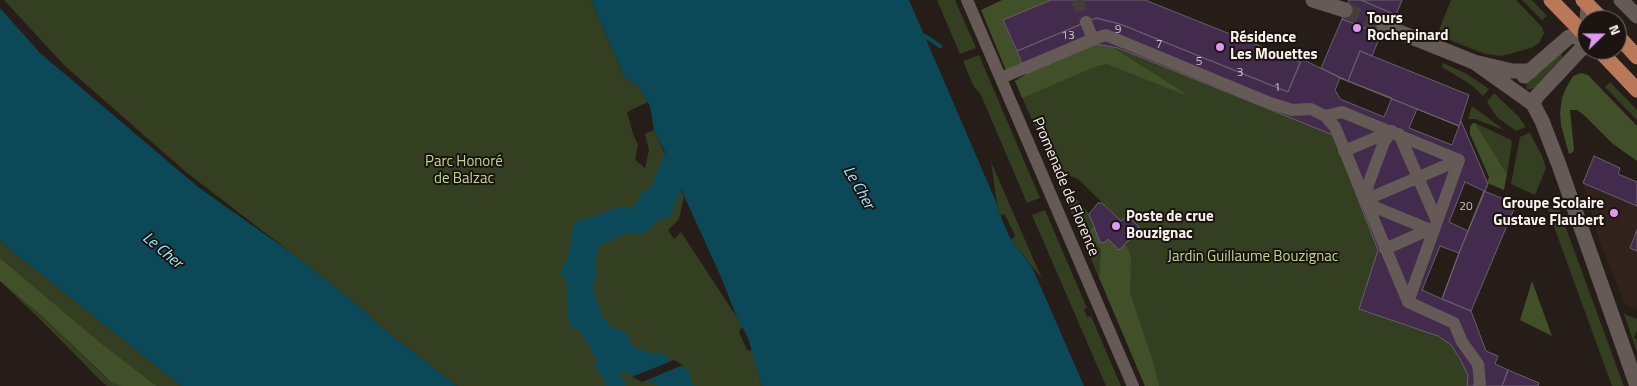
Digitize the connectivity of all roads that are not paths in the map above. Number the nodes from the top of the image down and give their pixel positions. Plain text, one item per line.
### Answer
1 (967, 0) edge
2 (1313, 0) edge
3 (1551, 0) edge
4 (1622, 0) edge
5 (1345, 10) tunnel mouth
6 (1637, 16) edge
7 (1086, 22) tunnel mouth
8 (1384, 26) tunnel mouth
9 (1577, 27) edge
10 (1577, 37) edge
11 (1093, 39) junction
12 (1577, 54) edge
13 (1608, 60) edge
14 (1474, 62) junction
15 (1531, 72) junction
16 (1001, 78) junction
17 (1637, 90) edge
18 (1519, 94) junction
19 (1533, 104) junction
20 (1325, 116) junction
21 (1395, 132) junction
22 (1344, 151) junction
23 (1459, 160) junction
24 (1418, 178) junction
25 (1365, 200) junction
26 (1433, 227) junction
27 (1385, 249) junction
28 (1408, 302) junction
29 (1634, 371) edge
30 (1133, 386) edge
31 (1479, 386) edge
32 (1637, 386) edge

1 - 16 street, Promenade de Florence
2 - 5 street
3 - 9 main road
4 - 6 street
7 - 11 street
8 - 14 street
10 - 15 street
11 - 16 street
11 - 20 street
12 - 19 street
13 - 17 main road
14 - 15 street
14 - 18 street
15 - 18 street
16 - 30 street, Promenade de Florence
18 - 19 street
19 - 29 street
20 - 21 street
20 - 22 street
21 - 22 street
21 - 23 street
21 - 24 street
21 - 25 street
22 - 25 street
23 - 24 street
23 - 26 street
24 - 25 street
24 - 26 street
25 - 26 street
25 - 27 street
26 - 27 street
26 - 28 street
27 - 28 street
28 - 31 street
29 - 32 street

